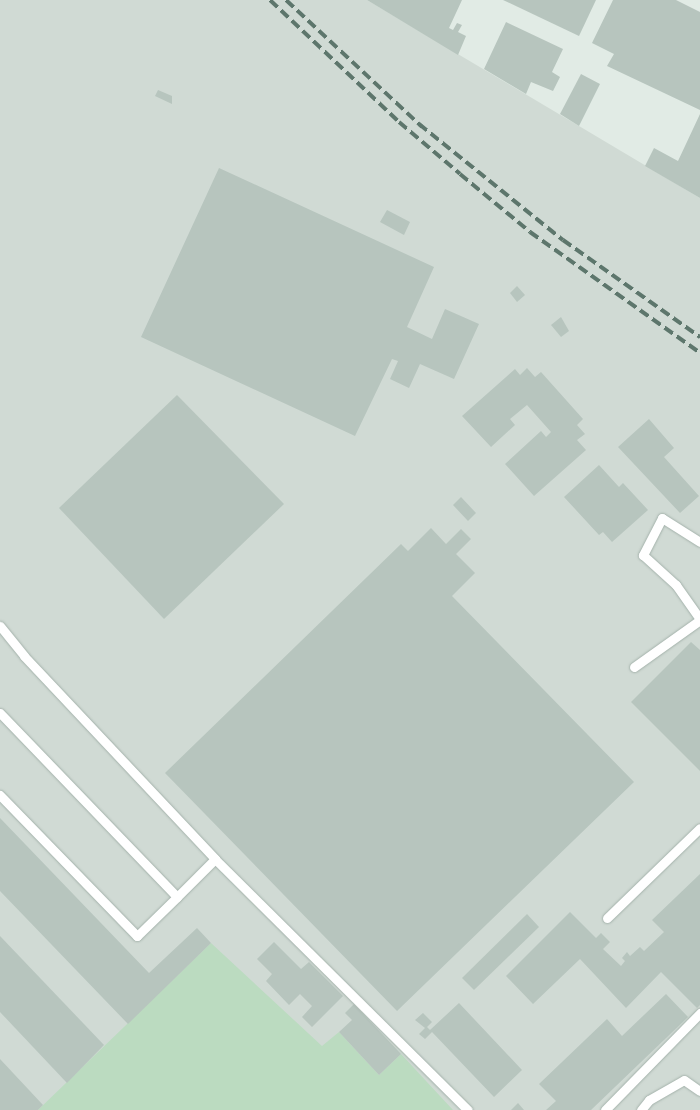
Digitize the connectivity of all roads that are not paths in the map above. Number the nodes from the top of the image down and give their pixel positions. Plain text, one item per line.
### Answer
1 (700, 542) edge
2 (700, 619) edge
3 (0, 626) edge
4 (634, 667) dead end
5 (0, 713) edge
6 (0, 795) edge
7 (700, 828) edge
8 (215, 859) junction
9 (177, 897) junction
10 (607, 918) dead end
11 (700, 1013) edge
12 (700, 1091) edge
13 (468, 1110) edge
14 (604, 1110) edge
15 (641, 1110) edge

1 - 2 lane
2 - 4 lane
3 - 8 lane
5 - 9 lane
6 - 9 lane
7 - 10 lane
8 - 9 lane
8 - 13 lane
11 - 14 lane
12 - 15 lane

